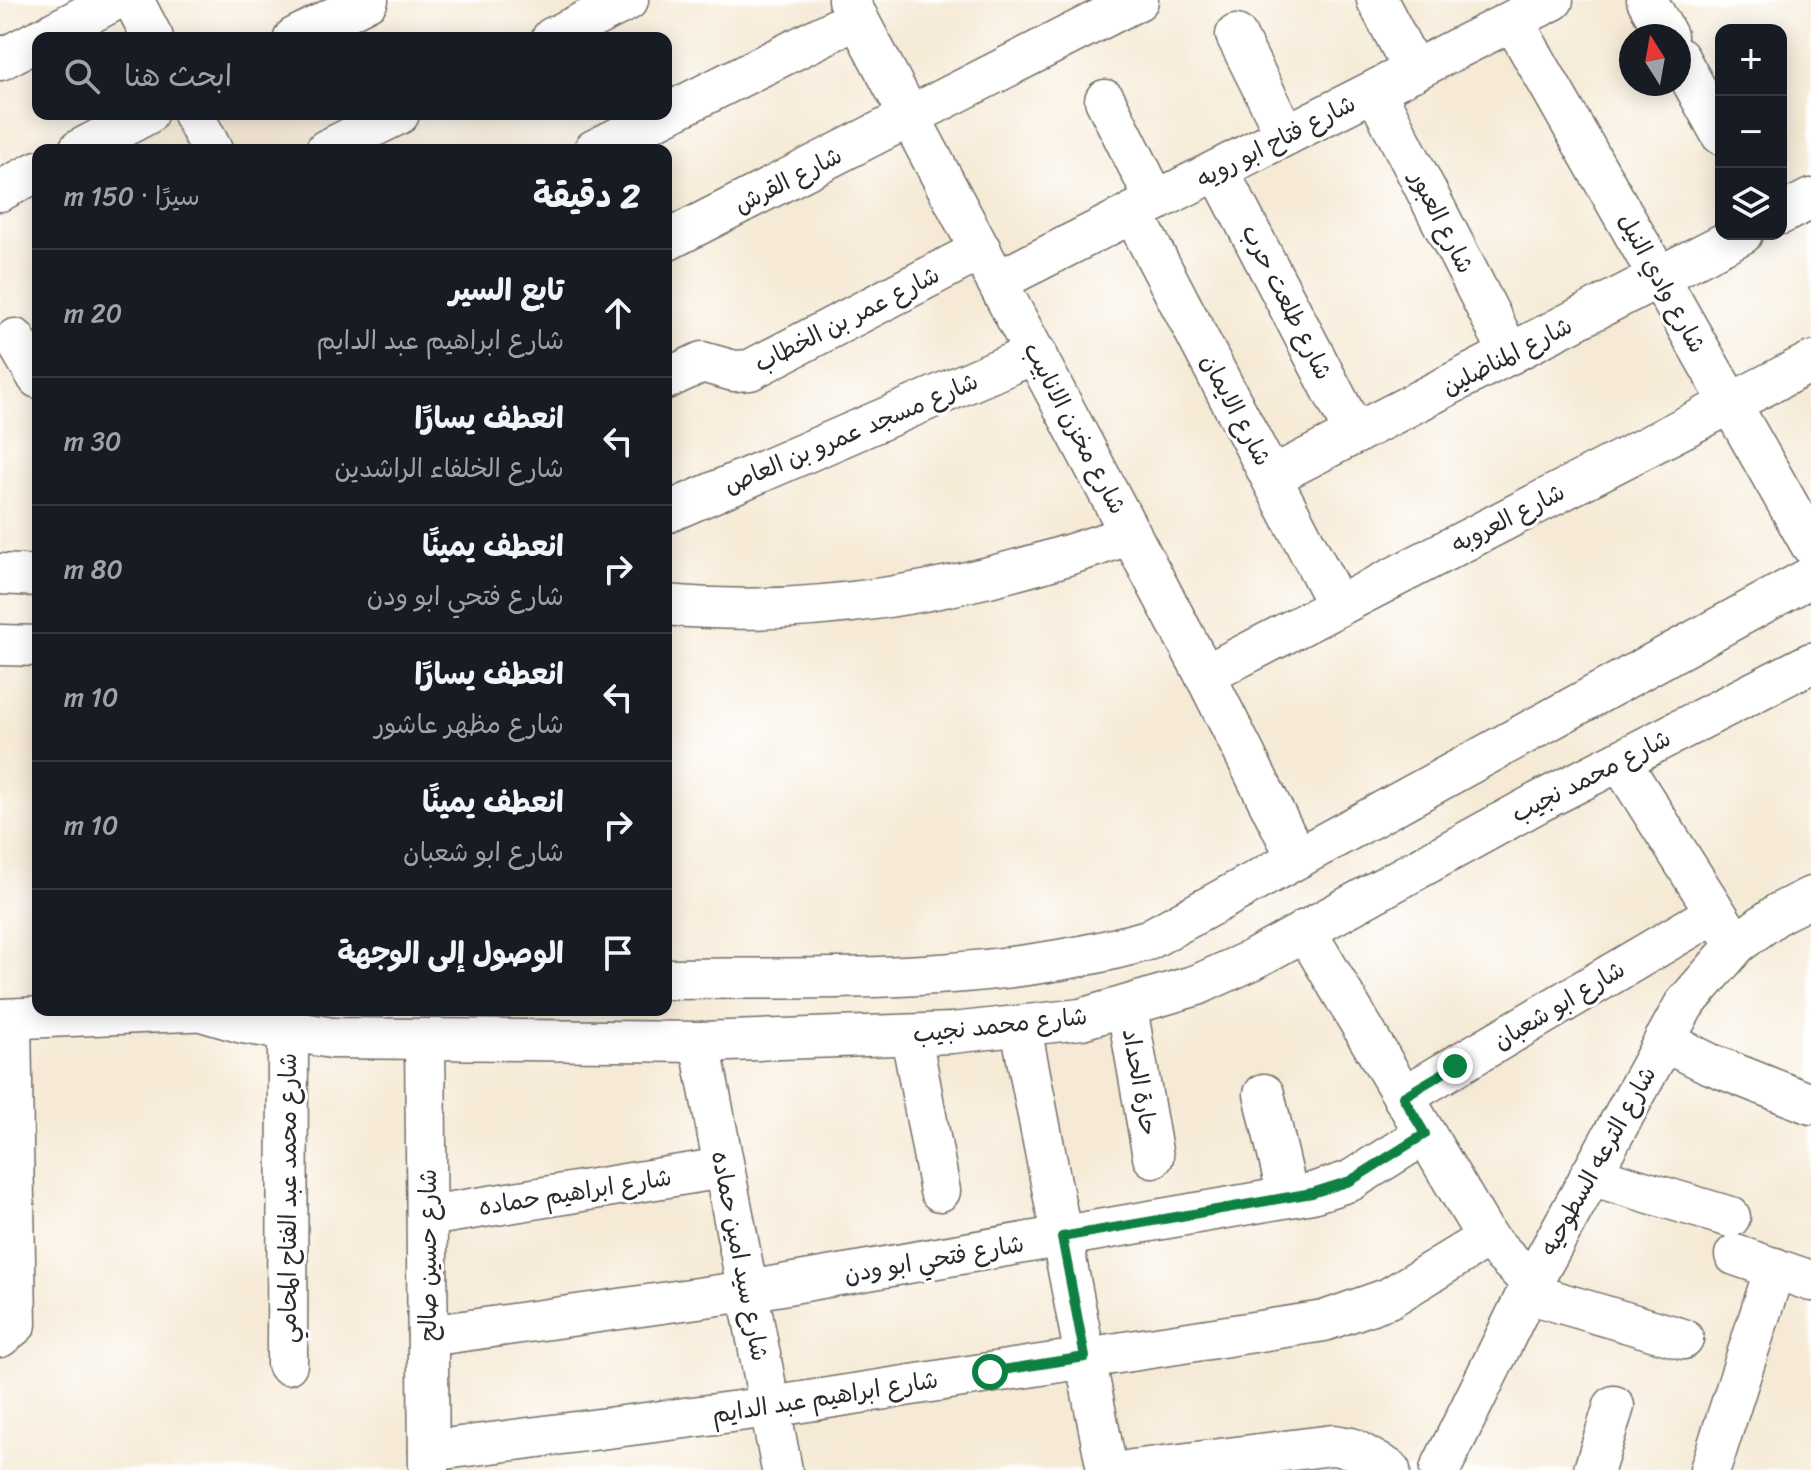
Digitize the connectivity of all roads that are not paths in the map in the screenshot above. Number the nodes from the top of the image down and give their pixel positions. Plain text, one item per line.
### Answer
1 (115, 0) edge
2 (133, 0) edge
3 (368, 0) edge
4 (628, 0) edge
5 (1138, 0) edge
6 (1377, 0) edge
7 (1553, 0) edge
8 (1647, 0) edge
9 (853, 9) edge
10 (1513, 21) junction
11 (1660, 24) edge
12 (53, 32) edge
13 (150, 32) edge
14 (306, 32) edge
15 (564, 32) edge
16 (1236, 35) dead end
17 (32, 43) edge
18 (0, 60) edge
19 (1414, 71) junction
20 (1691, 80) edge
21 (1375, 91) junction
22 (1105, 100) dead end
23 (672, 108) edge
24 (911, 118) junction
25 (136, 120) edge
26 (196, 120) edge
27 (387, 120) edge
28 (649, 120) edge
29 (1715, 123) edge
30 (1286, 135) junction
31 (90, 144) edge
32 (209, 144) edge
33 (338, 144) edge
34 (605, 144) edge
35 (1218, 170) junction
36 (32, 174) edge
37 (0, 191) edge
38 (1811, 199) edge
39 (1145, 207) junction
40 (1787, 211) edge
41 (672, 238) edge
42 (1730, 240) edge
43 (990, 266) junction
44 (1658, 277) junction
45 (18, 338) edge
46 (1036, 353) junction
47 (1510, 354) junction
48 (1811, 362) edge
49 (32, 366) edge
50 (672, 376) edge
51 (1730, 404) junction
52 (1355, 434) junction
53 (1271, 477) junction
54 (672, 510) edge
55 (1131, 534) junction
56 (1811, 545) edge
57 (1811, 577) edge
58 (672, 605) edge
59 (1338, 606) junction
60 (0, 645) edge
61 (32, 646) edge
62 (1811, 663) edge
63 (1205, 675) junction
64 (1504, 745) junction
65 (1620, 761) junction
66 (1539, 802) junction
67 (1297, 858) junction
68 (1811, 897) edge
69 (1726, 929) junction
70 (1305, 930) junction
71 (833, 977) junction
72 (672, 979) edge
73 (1127, 1008) junction
74 (82, 1016) edge
75 (227, 1016) edge
76 (6, 1019) edge
77 (1021, 1028) junction
78 (288, 1033) junction
79 (911, 1035) junction
80 (835, 1038) junction
81 (425, 1039) junction
82 (1664, 1041) junction
83 (700, 1042) junction
84 (1264, 1094) dead end
85 (1403, 1097) junction
86 (1811, 1104) edge
87 (1425, 1134) junction
88 (1153, 1157) dead end
89 (723, 1168) junction
90 (1590, 1175) junction
91 (940, 1191) dead end
92 (1288, 1197) junction
93 (428, 1216) junction
94 (1062, 1237) junction
95 (1487, 1238) junction
96 (1793, 1274) edge
97 (1529, 1288) junction
98 (747, 1291) junction
99 (428, 1336) junction
100 (0, 1337) edge
101 (1683, 1339) dead end
102 (1085, 1357) junction
103 (287, 1364) dead end
104 (1614, 1406) dead end
105 (770, 1407) junction
106 (429, 1460) edge
107 (782, 1470) edge
108 (1107, 1470) edge
109 (1132, 1470) edge
110 (1390, 1470) edge
111 (1440, 1470) edge
112 (1594, 1470) edge
113 (1710, 1470) edge

1 - 12 street
2 - 13 street
3 - 14 street
4 - 15 street
5 - 24 street, شارع القرش
6 - 19 street
7 - 10 street, شارع فتاح ابو رويه
8 - 11 street
9 - 23 street
9 - 24 street, شارع مخزن الانابيب
10 - 19 street, شارع فتاح ابو رويه
10 - 44 street, شارع وادي النيل
16 - 30 street
17 - 18 street
19 - 21 street, شارع فتاح ابو رويه
20 - 29 street
21 - 30 street, شارع فتاح ابو رويه
21 - 47 street, شارع العبور
22 - 39 street, شارع الايمان
24 - 41 street, شارع القرش
24 - 43 street, شارع مخزن الانابيب
25 - 31 street
26 - 32 street
27 - 33 street
28 - 34 street
30 - 35 street, شارع فتاح ابو رويه
35 - 39 street, شارع فتاح ابو رويه
35 - 52 street, شارع طلعت حرب
36 - 37 street
38 - 40 street
39 - 43 street, شارع فتاح ابو رويه
39 - 53 street, شارع الايمان
42 - 44 street, شارع المناضلين
43 - 46 street, شارع مخزن الانابيب
43 - 50 street, شارع عمر بن الخطاب
44 - 47 street, شارع المناضلين
44 - 51 street, شارع وادي النيل
45 - 49 street
46 - 54 street, شارع مسجد عمرو بن العاص
46 - 55 street, شارع مخزن الانابيب
47 - 52 street, شارع المناضلين
48 - 51 street, شارع العروبه
51 - 56 street, شارع وادي النيل
51 - 59 street, شارع العروبه
52 - 53 street, شارع المناضلين
53 - 59 street, شارع الايمان
55 - 58 street
55 - 63 street, شارع مخزن الانابيب
57 - 64 street
59 - 63 street, شارع العروبه
60 - 61 street
62 - 65 street, شارع محمد نجيب
63 - 67 street, شارع مخزن الانابيب
64 - 66 street
64 - 67 street
65 - 66 street, شارع محمد نجيب
65 - 69 street
66 - 70 street, شارع محمد نجيب
67 - 71 street
68 - 69 street, شارع الترعه السطوحيه
69 - 82 street, شارع الترعه السطوحيه
69 - 85 street, شارع ابو شعبان
70 - 73 street, شارع محمد نجيب
70 - 85 street
71 - 72 street
71 - 80 street
73 - 77 street, شارع محمد نجيب
73 - 88 street, حارة الحداد
74 - 76 street, شارع محمد نجيب
75 - 78 street, شارع محمد نجيب
76 - 100 street
77 - 79 street, شارع محمد نجيب
77 - 94 street
78 - 81 street, شارع محمد نجيب
78 - 103 street, شارع محمد عبد الفتاح المحامي
79 - 80 street, شارع محمد نجيب
79 - 91 street
80 - 83 street, شارع محمد نجيب
81 - 83 street, شارع محمد نجيب
81 - 93 street, شارع حسين صالح
82 - 86 street
82 - 90 street, شارع الترعه السطوحيه
83 - 89 street, شارع سيد امين حماده
84 - 92 street
85 - 87 street
87 - 92 street, شارع فتحي ابو ودن
87 - 95 street
89 - 93 street, شارع ابراهيم حماده
89 - 98 street, شارع سيد امين حماده
90 - 96 street
90 - 97 street, شارع الترعه السطوحيه
92 - 94 street, شارع فتحي ابو ودن
93 - 99 street, شارع حسين صالح
94 - 98 street, شارع فتحي ابو ودن
94 - 102 street
95 - 97 street
95 - 102 street, شارع ابراهيم عبد الدايم
96 - 113 street
97 - 101 street
97 - 111 street, شارع الترعه السطوحيه
98 - 99 street, شارع فتحي ابو ودن
98 - 105 street, شارع سيد امين حماده
99 - 106 street, شارع حسين صالح
102 - 105 street, شارع ابراهيم عبد الدايم
102 - 108 street
104 - 112 street
105 - 106 street, شارع ابراهيم عبد الدايم
105 - 107 street, شارع سيد امين حماده
109 - 110 street

